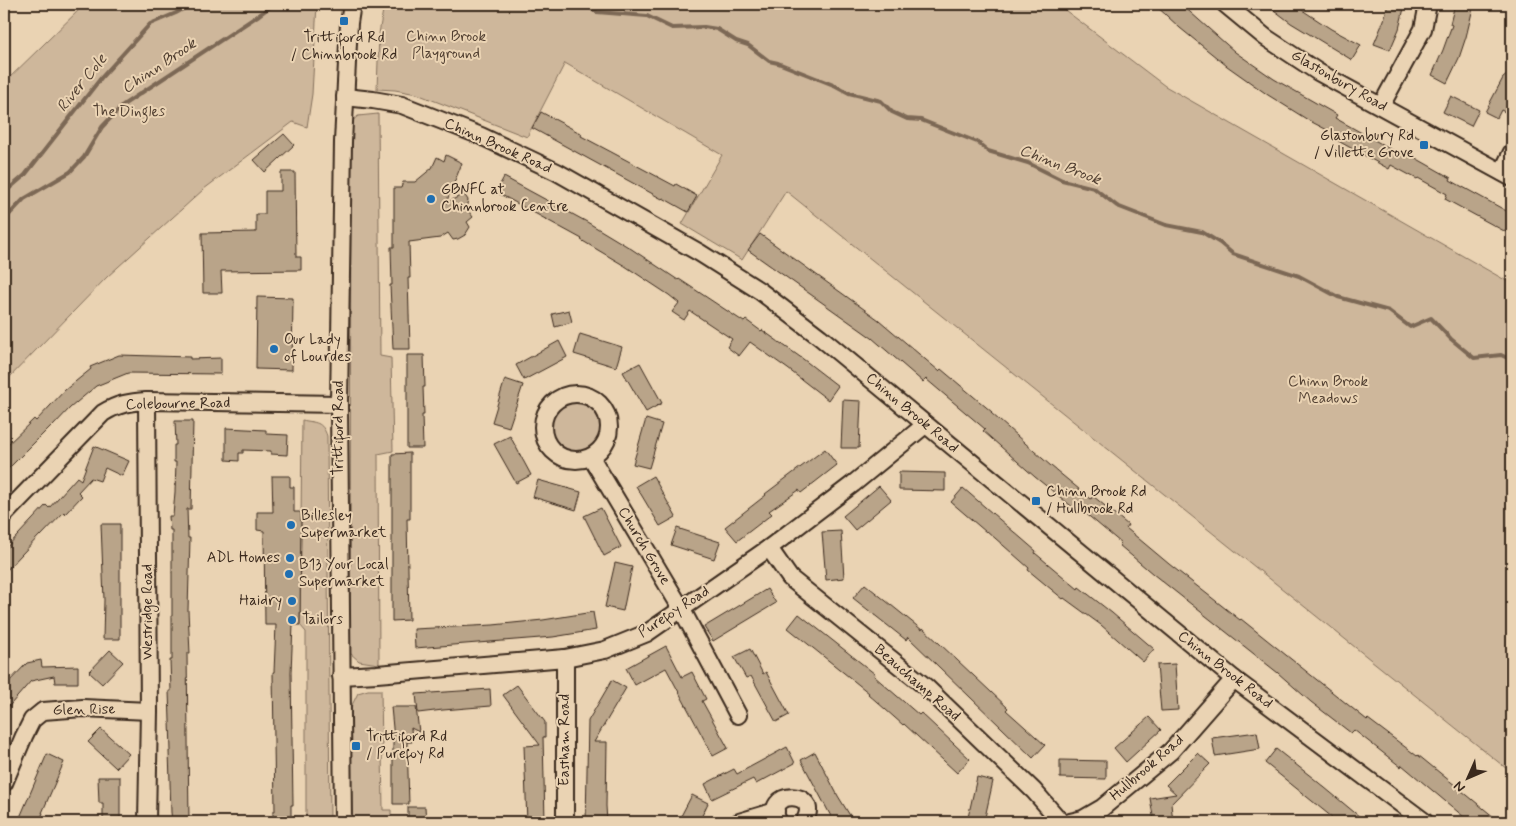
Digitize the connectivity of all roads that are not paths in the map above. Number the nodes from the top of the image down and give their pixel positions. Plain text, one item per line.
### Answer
1 (352, 4) edge
2 (1225, 4) edge
3 (1428, 4) edge
4 (345, 97) junction
5 (1381, 106) junction
6 (1512, 152) edge
7 (1507, 175) edge
8 (146, 401) junction
9 (339, 404) junction
10 (925, 424) junction
11 (592, 457) junction
12 (4, 516) edge
13 (769, 548) junction
14 (681, 608) junction
15 (565, 658) junction
16 (341, 676) junction
17 (1234, 679) junction
18 (148, 711) junction
19 (738, 715) dead end
20 (4, 783) edge
21 (778, 817) edge
22 (1080, 821) edge
23 (147, 822) edge
24 (343, 822) edge
25 (565, 822) edge
26 (739, 822) edge
27 (804, 822) edge
28 (1061, 822) edge
29 (1425, 822) edge

1 - 4 street, Trittiford Road
2 - 5 street, Glastonbury Road
3 - 5 street
4 - 9 street, Trittiford Road
4 - 10 street, Chinn Brook Road
5 - 7 street, Glastonbury Road
6 - 7 street
8 - 9 street, Colebourne Road
8 - 12 street, Colebourne Road
8 - 18 street, Westridge Road
9 - 16 street, Trittiford Road
10 - 13 street, Purefoy Road
10 - 17 street, Chinn Brook Road
11 - 11 street
11 - 14 street, Church Grove
13 - 14 street, Purefoy Road
13 - 28 street, Beauchamp Road
14 - 15 street, Purefoy Road
14 - 19 street, Church Grove
15 - 16 street, Purefoy Road
15 - 25 street, Eastham Road
16 - 24 street, Trittiford Road
17 - 22 street, Hullbrook Road
17 - 29 street, Chinn Brook Road
18 - 20 street, Glen Rise
18 - 23 street, Westridge Road
21 - 26 street
21 - 27 street

